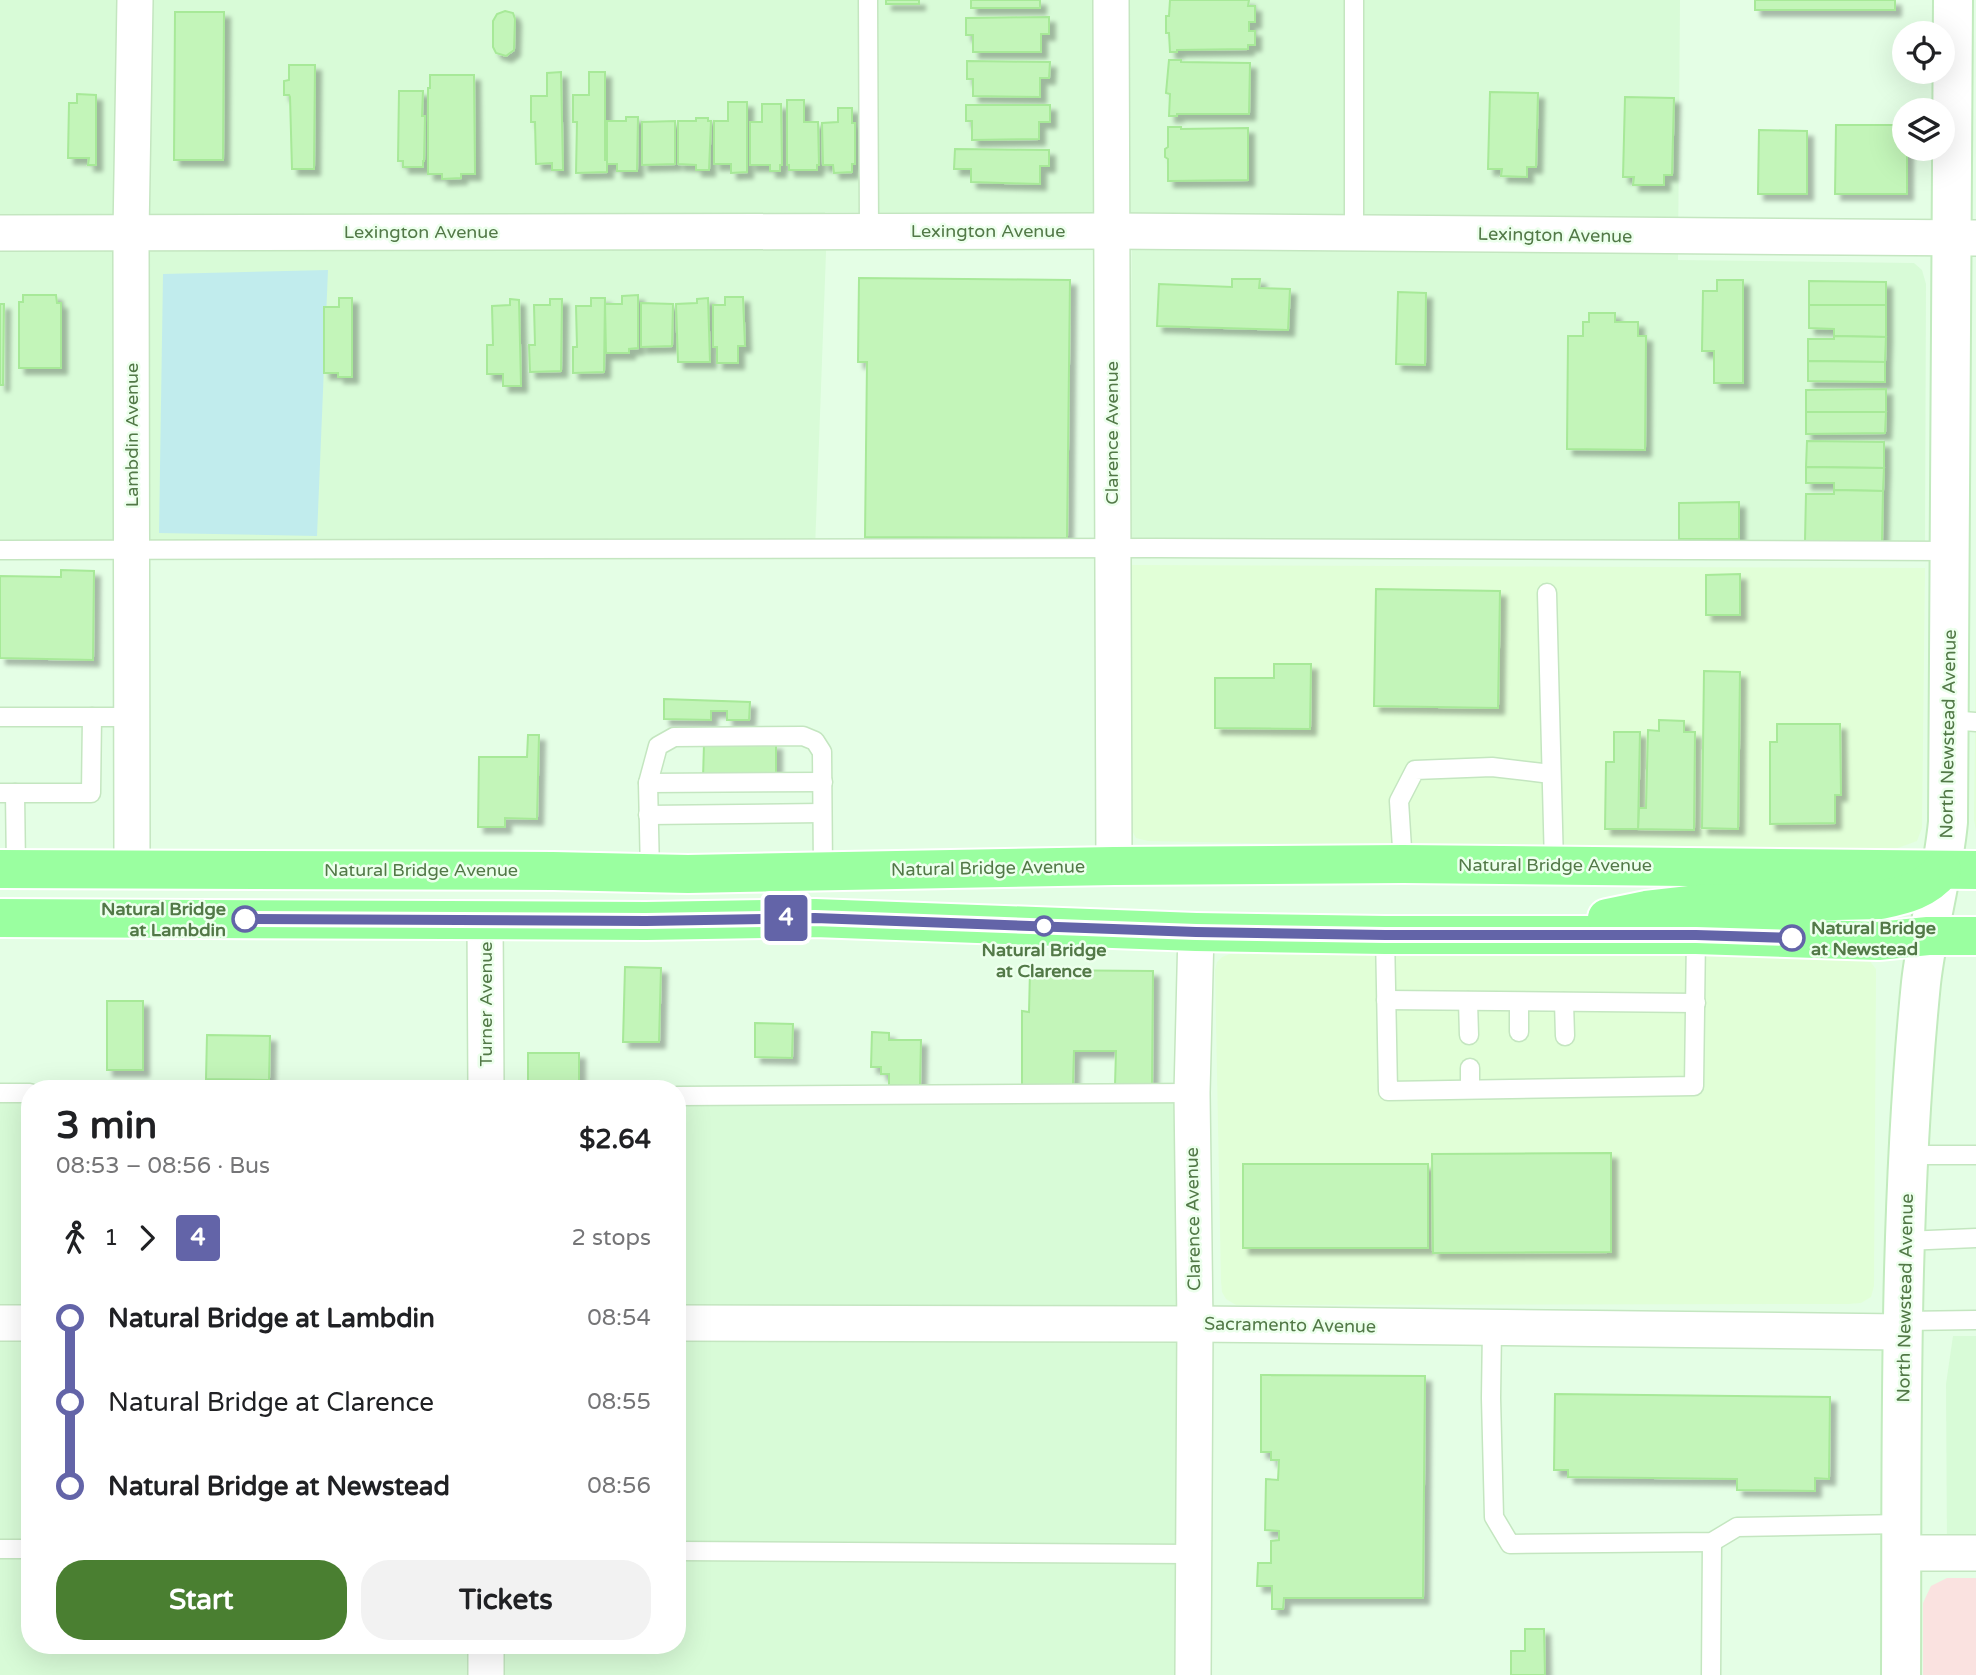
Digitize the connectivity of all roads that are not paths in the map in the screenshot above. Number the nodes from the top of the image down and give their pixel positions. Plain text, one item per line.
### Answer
1 (135, 0) edge
2 (868, 0) edge
3 (1111, 0) edge
4 (1354, 0) edge
5 (1953, 0) edge
6 (869, 231) junction
7 (1111, 231) junction
8 (0, 233) edge
9 (131, 233) junction
10 (1354, 233) junction
11 (1964, 238) edge
12 (1112, 548) junction
13 (0, 550) edge
14 (132, 551) junction
15 (1951, 551) junction
16 (1547, 593) dead end
17 (0, 717) edge
18 (92, 717) junction
19 (132, 717) junction
20 (1963, 721) edge
21 (1551, 774) junction
22 (823, 782) junction
23 (648, 783) junction
24 (7, 793) edge
25 (822, 813) junction
26 (648, 815) junction
27 (1403, 864) junction
28 (1554, 865) junction
29 (1114, 866) junction
30 (8, 869) edge
31 (132, 869) junction
32 (823, 870) junction
33 (1959, 870) edge
34 (650, 873) junction
35 (1976, 909) edge
36 (0, 918) edge
37 (485, 920) junction
38 (1196, 932) junction
39 (1385, 935) junction
40 (1526, 935) junction
41 (1696, 935) junction
42 (1928, 936) junction
43 (1976, 936) edge
44 (1386, 1000) junction
45 (1468, 1001) junction
46 (1520, 1002) junction
47 (1564, 1002) junction
48 (1696, 1003) junction
49 (1519, 1032) dead end
50 (1469, 1035) dead end
51 (1565, 1036) dead end
52 (1469, 1068) dead end
53 (1519, 1070) dead end
54 (486, 1080) edge
55 (1470, 1089) junction
56 (1519, 1089) junction
57 (0, 1093) edge
58 (21, 1093) edge
59 (1192, 1093) junction
60 (686, 1097) edge
61 (1909, 1155) junction
62 (1976, 1155) edge
63 (1976, 1238) edge
64 (1905, 1241) junction
65 (1976, 1320) edge
66 (0, 1323) edge
67 (21, 1323) edge
68 (686, 1323) edge
69 (1195, 1324) junction
70 (1903, 1327) junction
71 (1492, 1328) junction
72 (1902, 1538) junction
73 (1712, 1542) junction
74 (0, 1549) edge
75 (21, 1549) edge
76 (686, 1551) edge
77 (1976, 1553) edge
78 (1193, 1554) junction
79 (486, 1654) edge
80 (486, 1675) edge
81 (1193, 1675) edge
82 (1711, 1675) edge
83 (1901, 1675) edge

1 - 9 street, Lambdin Avenue
2 - 6 lane
3 - 7 street, Clarence Avenue
4 - 10 lane
5 - 11 street, North Newstead Avenue
6 - 7 street, Lexington Avenue
6 - 9 street, Lexington Avenue
7 - 10 street, Lexington Avenue
7 - 12 street, Clarence Avenue
8 - 9 street, Lexington Avenue
9 - 14 street, Lambdin Avenue
10 - 11 street, Lexington Avenue
11 - 15 street, North Newstead Avenue
12 - 14 lane
12 - 15 lane
12 - 29 street, Clarence Avenue
13 - 14 lane
14 - 19 street, Lambdin Avenue
15 - 20 street, North Newstead Avenue
16 - 21 lane
17 - 18 lane
18 - 19 lane
18 - 24 lane
19 - 31 street, Lambdin Avenue
20 - 33 street, North Newstead Avenue
21 - 27 lane
21 - 28 lane
22 - 23 lane
22 - 23 lane
22 - 25 lane
23 - 26 lane
24 - 30 lane
25 - 26 lane
25 - 32 lane
26 - 34 lane
27 - 28 main road, Natural Bridge Avenue
27 - 29 main road, Natural Bridge Avenue
28 - 33 main road, Natural Bridge Avenue
29 - 32 main road, Natural Bridge Avenue
30 - 31 main road, Natural Bridge Avenue
31 - 34 main road, Natural Bridge Avenue
32 - 34 main road, Natural Bridge Avenue
33 - 40 main road
33 - 42 street, North Newstead Avenue
35 - 42 main road
36 - 37 main road
37 - 38 main road
37 - 54 street, Turner Avenue
38 - 39 main road
38 - 59 street, Clarence Avenue
39 - 40 main road
39 - 44 lane
40 - 41 main road
41 - 42 main road
41 - 48 lane
42 - 43 main road
42 - 61 street, North Newstead Avenue
44 - 45 lane
44 - 55 lane
45 - 46 lane
45 - 50 lane
46 - 47 lane
46 - 49 lane
47 - 48 lane
47 - 51 lane
48 - 56 lane
52 - 55 lane
53 - 56 lane
55 - 56 lane
57 - 58 lane
59 - 60 lane
59 - 69 street, Clarence Avenue
61 - 62 lane
61 - 64 street, North Newstead Avenue
63 - 64 lane
64 - 70 street, North Newstead Avenue
65 - 70 lane
66 - 67 street
68 - 69 street, Sacramento Avenue
69 - 71 street, Sacramento Avenue
69 - 78 street, Clarence Avenue
70 - 71 street, Sacramento Avenue
70 - 72 street, North Newstead Avenue
71 - 73 lane
72 - 73 lane
72 - 77 street
72 - 83 street, North Newstead Avenue
73 - 82 lane
74 - 75 lane
76 - 78 lane
78 - 81 street, Clarence Avenue
79 - 80 street

